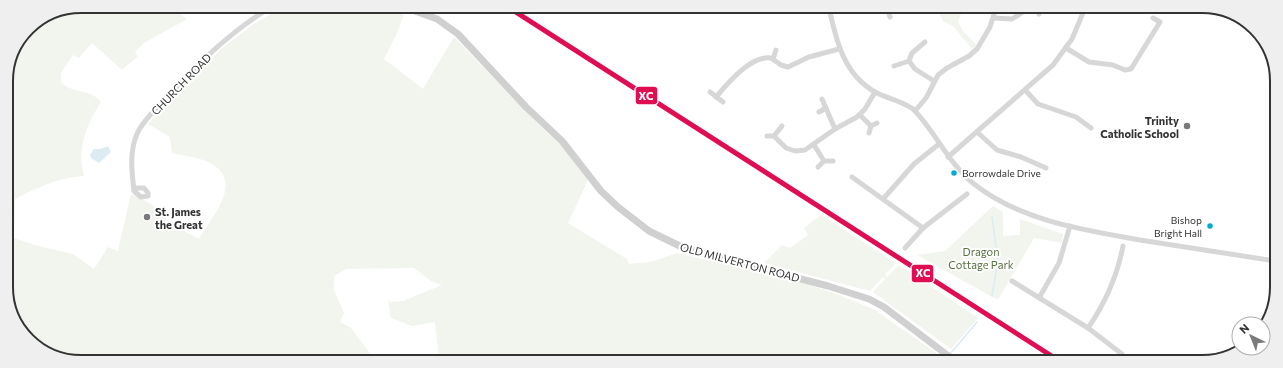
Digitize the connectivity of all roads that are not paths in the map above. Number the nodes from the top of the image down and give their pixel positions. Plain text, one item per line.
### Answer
1 (263, 13) edge
2 (419, 13) edge
3 (831, 13) edge
4 (889, 13) edge
5 (995, 13) edge
6 (1021, 13) edge
7 (1083, 13) edge
8 (890, 17) dead end
9 (994, 18) junction
10 (1153, 18) dead end
11 (925, 42) dead end
12 (1066, 48) junction
13 (839, 49) junction
14 (776, 50) dead end
15 (773, 59) junction
16 (909, 61) junction
17 (894, 66) dead end
18 (934, 81) junction
19 (1026, 91) junction
20 (710, 92) dead end
21 (875, 92) junction
22 (716, 97) junction
23 (822, 99) dead end
24 (723, 102) dead end
25 (826, 108) junction
26 (915, 111) junction
27 (818, 112) dead end
28 (860, 115) junction
29 (877, 123) dead end
30 (782, 126) dead end
31 (871, 126) junction
32 (1091, 128) dead end
33 (836, 129) junction
34 (869, 132) dead end
35 (977, 132) junction
36 (767, 136) dead end
37 (774, 136) junction
38 (939, 144) junction
39 (814, 145) junction
40 (948, 157) junction
41 (824, 161) junction
42 (833, 161) dead end
43 (818, 168) dead end
44 (1046, 168) dead end
45 (852, 178) dead end
46 (134, 188) dead end
47 (967, 194) dead end
48 (883, 199) junction
49 (1070, 226) junction
50 (923, 228) junction
51 (1123, 246) dead end
52 (905, 248) dead end
53 (1270, 260) edge
54 (1012, 282) dead end
55 (1039, 298) junction
56 (1088, 328) junction
57 (1122, 354) dead end
58 (947, 355) edge

1 - 46 street, CHURCH ROAD
2 - 58 street, OLD MILVERTON ROAD
3 - 13 street
4 - 8 street
5 - 9 street
6 - 9 street
7 - 12 street
9 - 18 street
10 - 12 street
11 - 16 street
12 - 19 street
13 - 15 street
13 - 21 street
14 - 15 street
15 - 22 street
16 - 17 street
16 - 18 street
18 - 26 street
19 - 32 street
19 - 35 street
20 - 22 street
21 - 26 street
21 - 28 street
22 - 24 street
23 - 25 street
25 - 27 street
25 - 33 street
26 - 38 street
28 - 31 street
28 - 33 street
29 - 31 street
30 - 37 street
31 - 34 street
33 - 39 street
35 - 40 street
35 - 44 street
36 - 37 street
37 - 39 street
38 - 40 street
38 - 48 street
39 - 41 street
40 - 49 street
41 - 42 street
41 - 43 street
45 - 48 street
47 - 50 street
48 - 50 street
49 - 53 street
49 - 55 street
50 - 52 street
51 - 56 street
54 - 55 street
55 - 56 street
56 - 57 street

